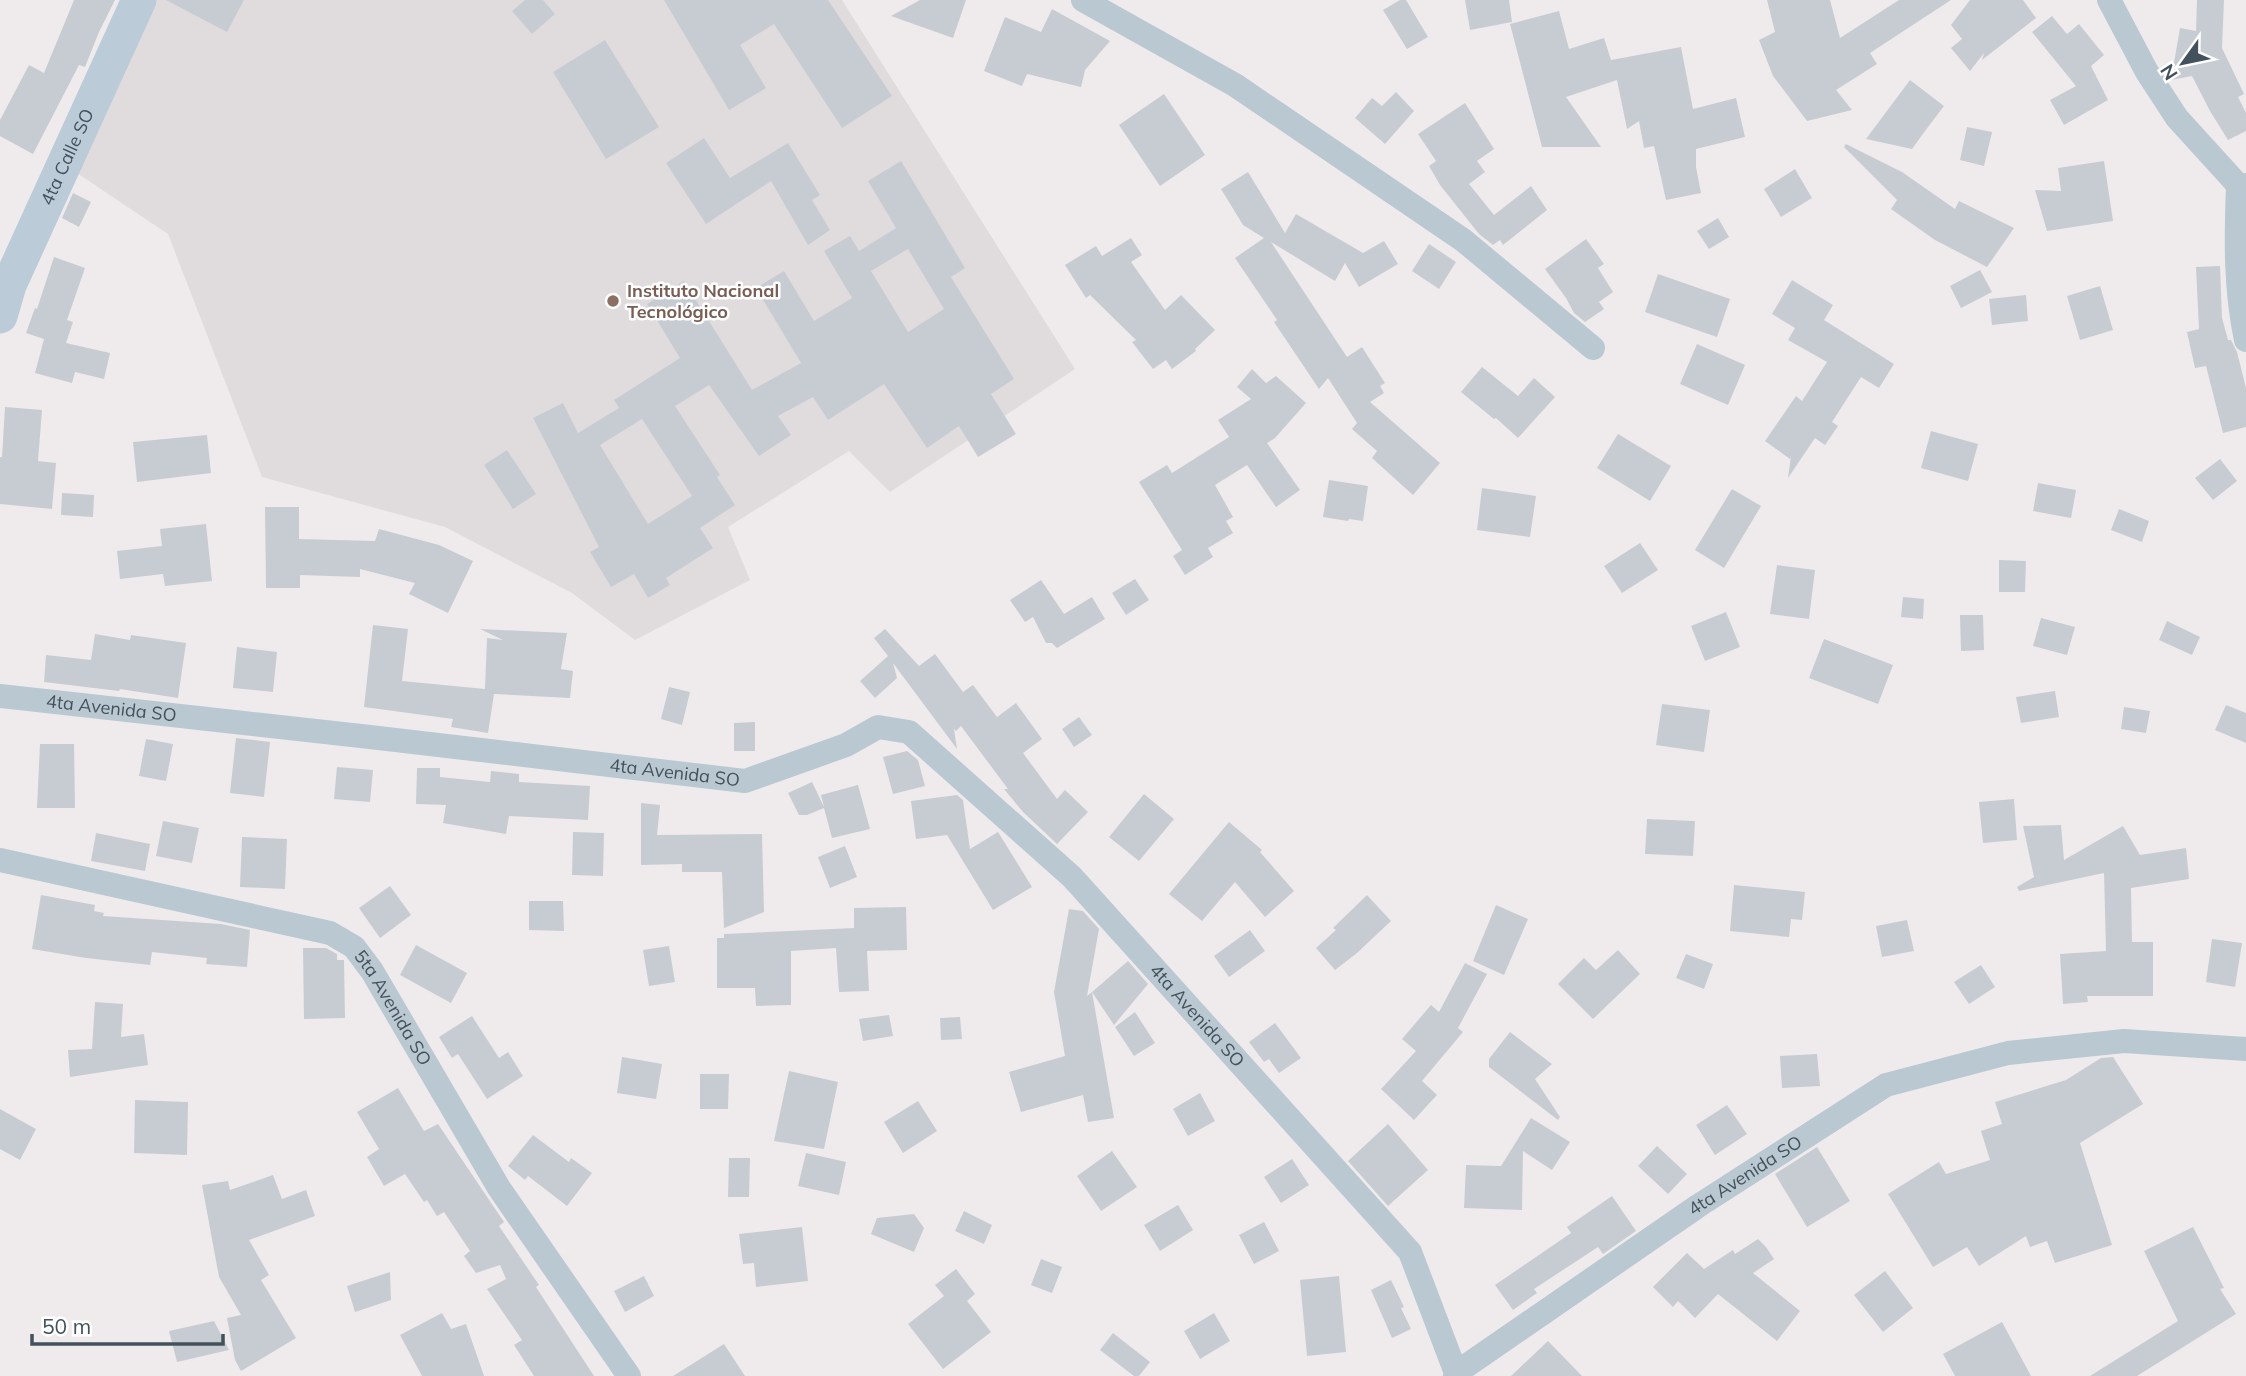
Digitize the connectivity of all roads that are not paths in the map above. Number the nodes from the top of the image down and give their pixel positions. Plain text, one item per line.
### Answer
1 (139, 0) edge
2 (1083, 0) edge
3 (2109, 0) edge
4 (2242, 185) edge
5 (0, 316) edge
6 (2246, 340) edge
7 (1593, 348) dead end
8 (0, 696) edge
9 (0, 860) edge
10 (2246, 1049) edge
11 (1456, 1374) edge
12 (629, 1376) edge

1 - 5 street, 4ta Calle SO
2 - 7 street
3 - 4 street
4 - 6 street
8 - 11 street, 4ta Avenida SO
9 - 12 street, 5ta Avenida SO
10 - 11 street, 4ta Avenida SO

